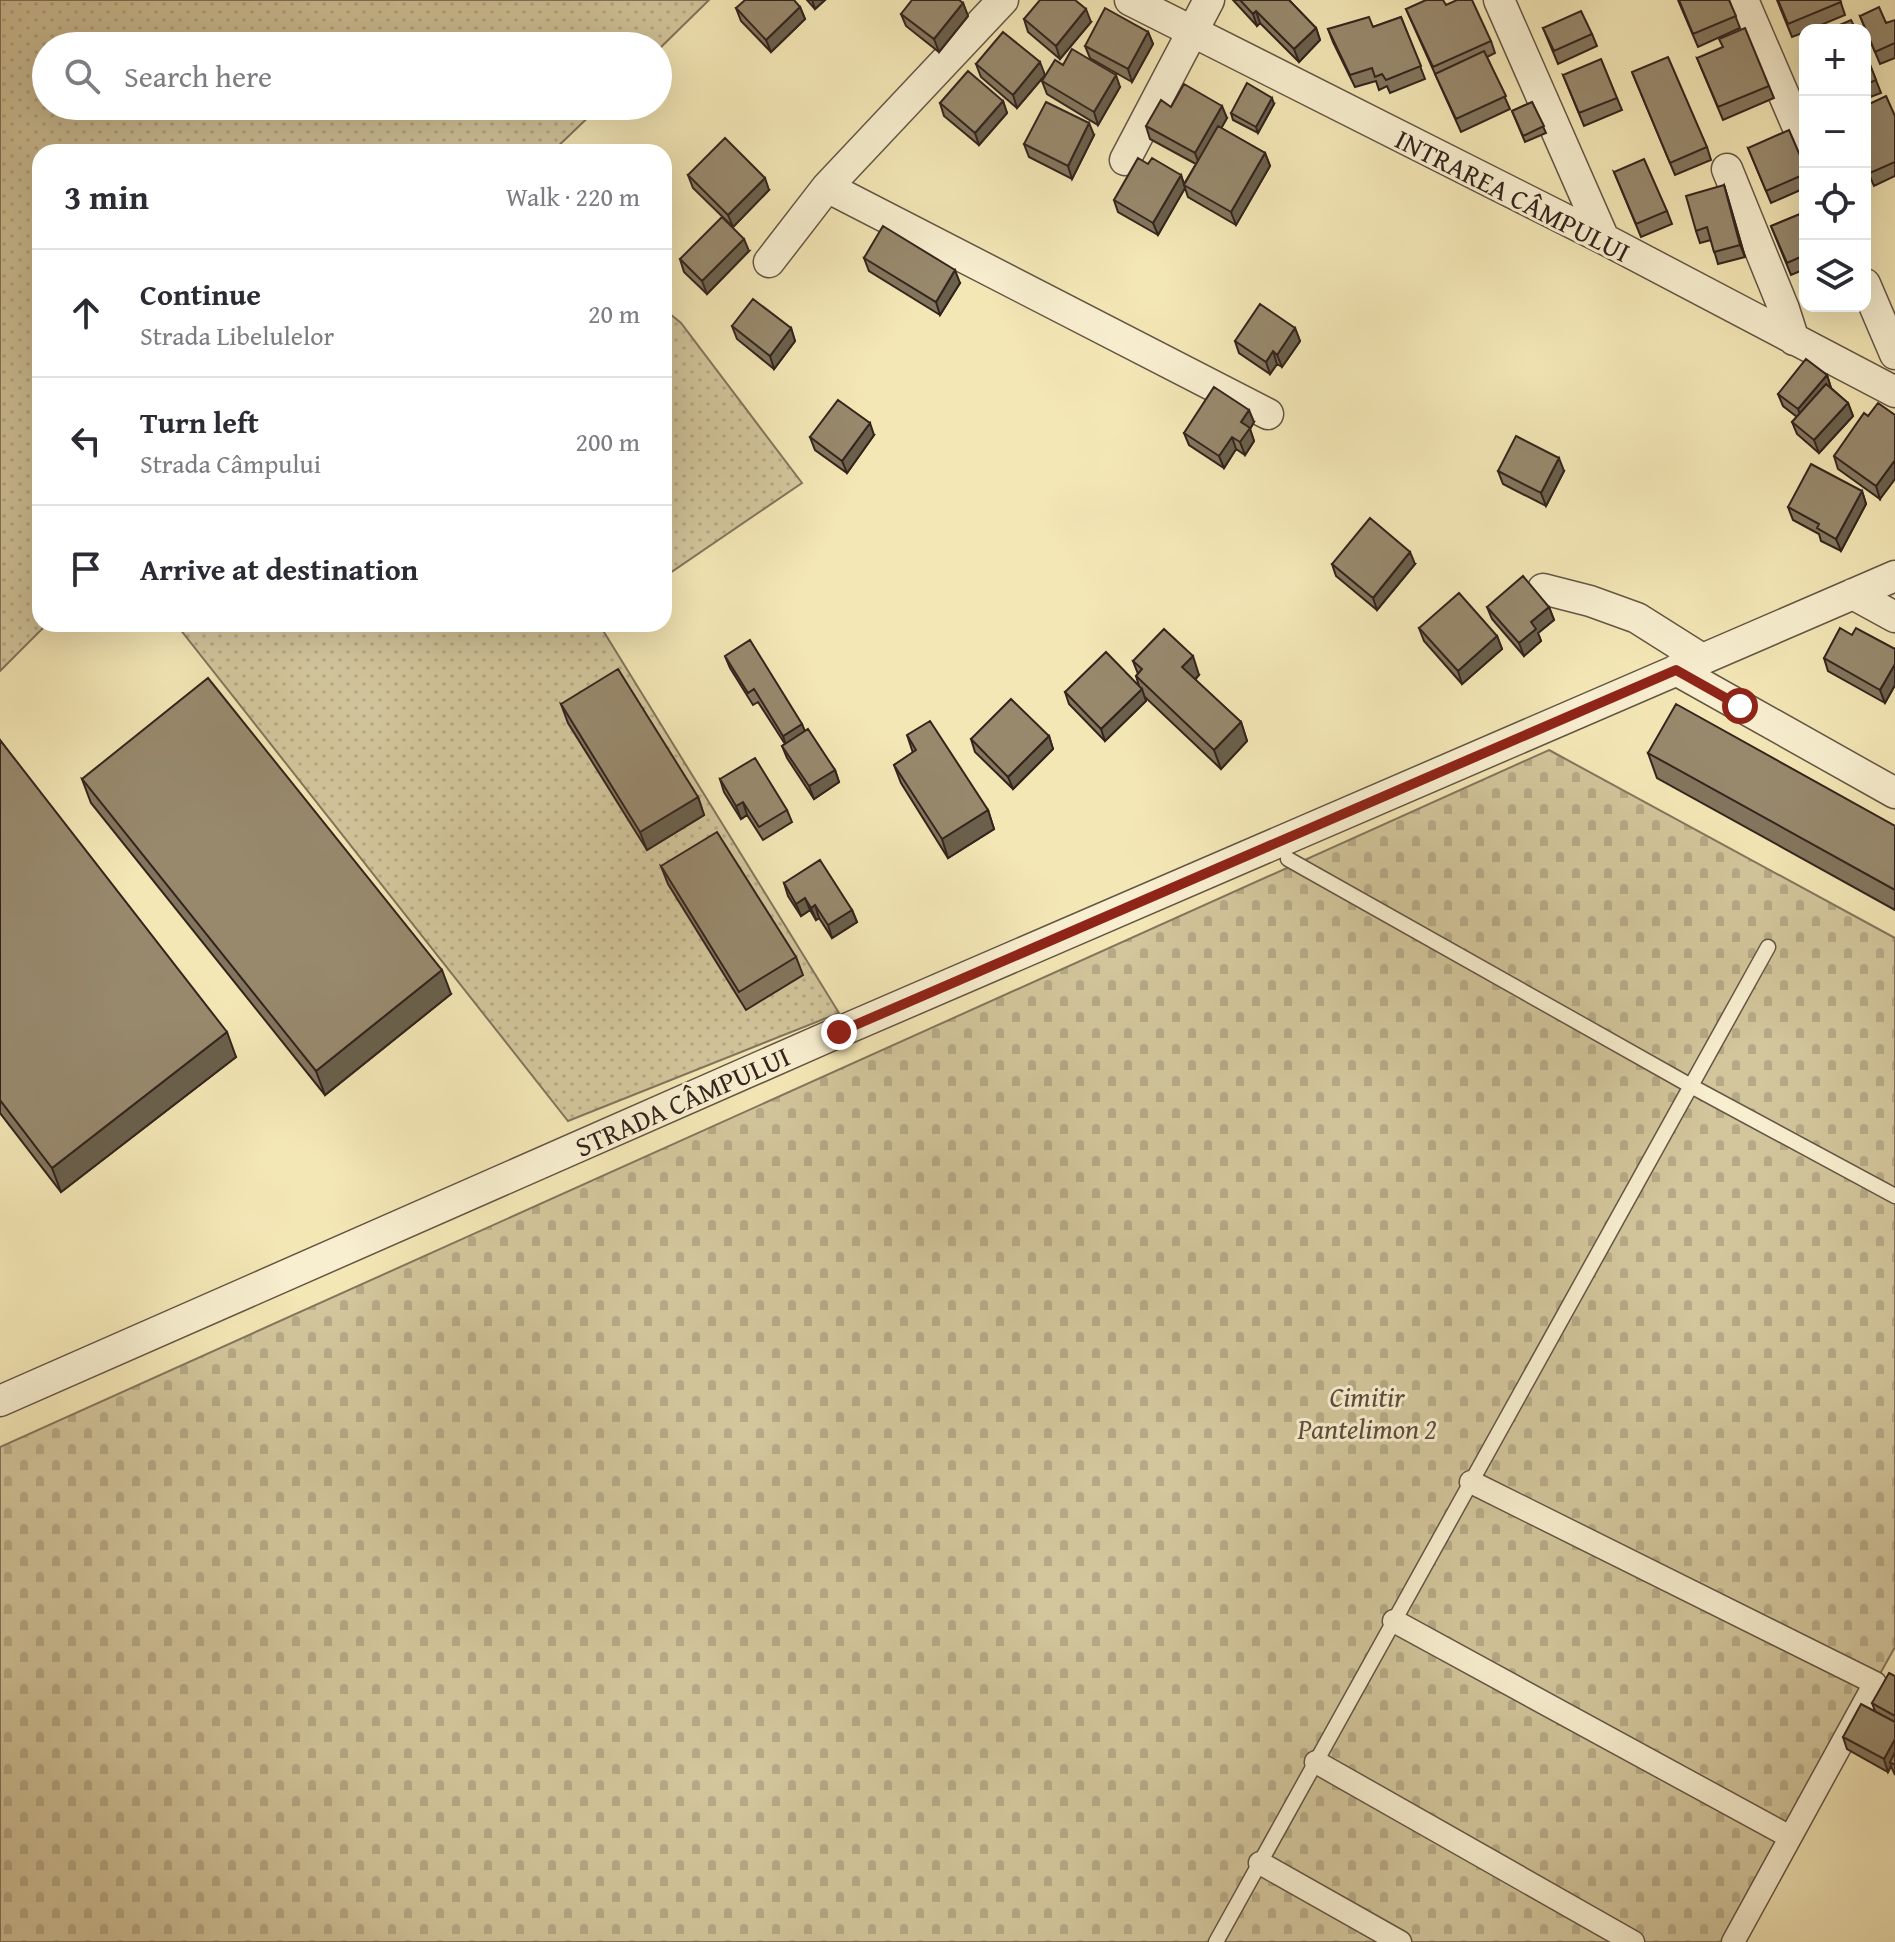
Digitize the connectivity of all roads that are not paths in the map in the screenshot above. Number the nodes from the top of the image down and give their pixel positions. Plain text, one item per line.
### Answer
1 (1003, 0) edge
2 (1130, 0) edge
3 (1209, 0) edge
4 (1499, 0) edge
5 (1743, 0) edge
6 (1192, 33) junction
7 (1799, 130) edge
8 (1125, 160) dead end
9 (1727, 169) dead end
10 (827, 187) junction
11 (1604, 239) junction
12 (769, 262) dead end
13 (1871, 298) edge
14 (1794, 340) junction
15 (1895, 354) edge
16 (1895, 392) edge
17 (1268, 414) dead end
18 (1895, 576) edge
19 (1543, 589) dead end
20 (1853, 594) junction
21 (1895, 617) edge
22 (1689, 664) junction
23 (1895, 793) edge
24 (1288, 859) dead end
25 (1768, 947) dead end
26 (1691, 1086) junction
27 (1895, 1196) edge
28 (0, 1401) edge
29 (1471, 1482) junction
30 (1394, 1621) junction
31 (1316, 1762) junction
32 (1790, 1837) junction
33 (1260, 1863) junction
34 (1216, 1942) edge
35 (1400, 1942) edge
36 (1633, 1942) edge
37 (1733, 1942) edge

1 - 10 street
2 - 6 street, INTRAREA CÂMPULUI
3 - 6 street
4 - 11 street
5 - 7 street
6 - 8 street
6 - 11 street, INTRAREA CÂMPULUI
9 - 14 street
10 - 12 street
10 - 17 street
11 - 14 street, INTRAREA CÂMPULUI
13 - 15 street
14 - 16 street, INTRAREA CÂMPULUI
18 - 20 street, STRADA CÂMPULUI
19 - 22 street
20 - 21 street
20 - 22 street, STRADA CÂMPULUI
22 - 23 street
22 - 28 street, STRADA CÂMPULUI
24 - 26 lane
25 - 26 lane
26 - 27 lane
26 - 29 lane
29 - 30 lane
29 - 32 street
30 - 31 lane
30 - 32 street
31 - 33 lane
31 - 36 street
32 - 37 street
33 - 34 lane
33 - 35 street

